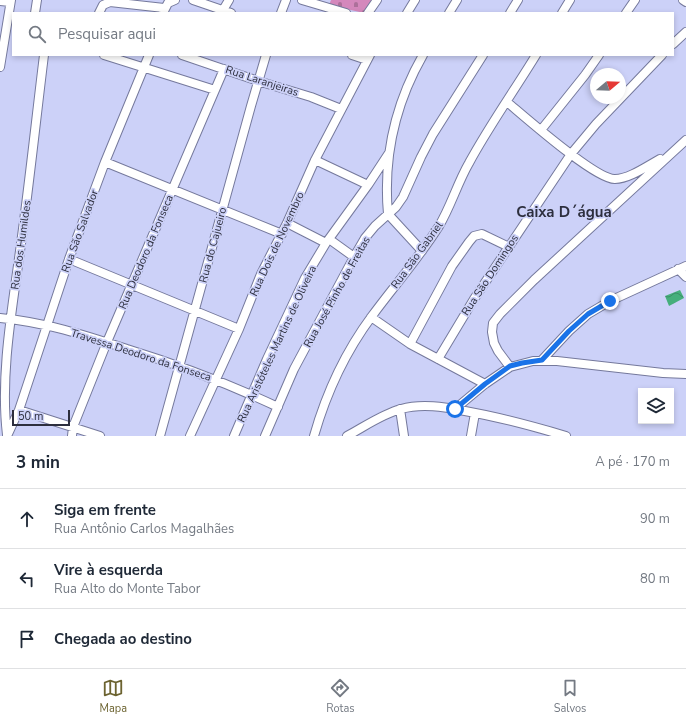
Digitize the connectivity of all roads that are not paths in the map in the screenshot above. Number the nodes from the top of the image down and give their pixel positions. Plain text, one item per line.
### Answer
1 (37, 0) edge
2 (175, 0) edge
3 (196, 0) edge
4 (229, 0) edge
5 (286, 0) edge
6 (302, 0) edge
7 (376, 0) edge
8 (415, 0) edge
9 (457, 0) edge
10 (518, 0) edge
11 (570, 0) edge
12 (635, 0) edge
13 (683, 0) edge
14 (0, 1) edge
15 (11, 1) edge
16 (686, 2) edge
17 (164, 11) edge
18 (35, 12) edge
19 (100, 12) edge
20 (227, 12) edge
21 (281, 12) edge
22 (343, 12) edge
23 (369, 12) edge
24 (408, 12) edge
25 (450, 12) edge
26 (511, 12) edge
27 (563, 12) edge
28 (627, 12) edge
29 (10, 24) edge
30 (686, 32) edge
31 (674, 43) edge
32 (44, 56) edge
33 (107, 56) edge
34 (148, 56) edge
35 (185, 56) edge
36 (266, 56) edge
37 (422, 56) edge
38 (482, 56) edge
39 (535, 56) edge
40 (598, 56) edge
41 (661, 56) edge
42 (369, 57) edge
43 (0, 67) edge
44 (144, 67) junction
45 (224, 69) junction
46 (258, 81) junction
47 (215, 90) junction
48 (507, 102) junction
49 (341, 109) junction
50 (541, 130) junction
51 (686, 140) edge
52 (389, 153) junction
53 (571, 154) junction
54 (669, 154) junction
55 (315, 160) junction
56 (105, 162) junction
57 (368, 186) junction
58 (173, 190) junction
59 (223, 209) junction
60 (388, 214) junction
61 (287, 223) junction
62 (282, 234) junction
63 (328, 241) junction
64 (508, 247) junction
65 (422, 251) junction
66 (354, 256) junction
67 (70, 259) junction
68 (686, 266) edge
69 (678, 269) junction
70 (686, 277) edge
71 (132, 285) junction
72 (195, 311) junction
73 (371, 316) junction
74 (0, 318) edge
75 (10, 319) junction
76 (47, 325) junction
77 (238, 329) junction
78 (107, 342) junction
79 (410, 344) junction
80 (438, 359) junction
81 (542, 360) junction
82 (180, 366) junction
83 (510, 366) junction
84 (686, 374) edge
85 (216, 379) junction
86 (485, 384) junction
87 (252, 395) junction
88 (278, 407) junction
89 (400, 409) junction
90 (455, 409) junction
91 (19, 410) junction
92 (475, 412) junction
93 (73, 427) junction
94 (7, 436) edge
95 (72, 436) edge
96 (100, 436) edge
97 (160, 436) edge
98 (190, 436) edge
99 (234, 436) edge
100 (265, 436) edge
101 (314, 436) edge
102 (347, 436) edge
103 (404, 436) edge
104 (471, 436) edge
105 (566, 436) edge

1 - 18 street
2 - 17 street
3 - 20 street
4 - 20 street
5 - 21 street
6 - 22 street
7 - 23 street
8 - 24 street
9 - 25 street
10 - 26 street
11 - 27 street
12 - 28 street
13 - 16 street
14 - 15 street
15 - 29 street
17 - 19 street
29 - 43 street
30 - 31 street
32 - 75 street, Rua dos Humildes
33 - 44 street
34 - 44 street, Rua São Salvador
35 - 45 street, Rua Laranjeiras
36 - 46 street, Rua do Cajueiro
37 - 52 street
38 - 60 street, Rua José Pinho de Freitas
39 - 48 street, Rua São Gabriel
40 - 50 street
41 - 53 street, Rua São Domingos
42 - 49 street, Rua Dois de Novembro
44 - 47 street
44 - 56 street, Rua São Salvador
45 - 46 street, Rua Laranjeiras
45 - 47 street, Rua Deodoro da Fonseca
46 - 49 street, Rua Laranjeiras
46 - 59 street, Rua do Cajueiro
47 - 58 street, Rua Deodoro da Fonseca
48 - 50 street
48 - 65 street, Rua São Gabriel
49 - 55 street, Rua Dois de Novembro
50 - 53 street
51 - 54 street
52 - 57 street, Rua Aristóteles Martins de Oliveira
52 - 60 street
53 - 54 street
53 - 64 street, Rua São Domingos
54 - 83 street
55 - 57 street
55 - 61 street, Rua Dois de Novembro
56 - 58 street
56 - 67 street, Rua São Salvador
57 - 63 street, Rua Aristóteles Martins de Oliveira
58 - 59 street
58 - 71 street, Rua Deodoro da Fonseca
59 - 62 street
59 - 72 street, Rua do Cajueiro
60 - 65 street
60 - 66 street, Rua José Pinho de Freitas
61 - 62 street, Rua Dois de Novembro
61 - 63 street
62 - 77 street, Rua Dois de Novembro
63 - 66 street
63 - 87 street, Rua Aristóteles Martins de Oliveira
64 - 79 street
64 - 80 street, Rua São Domingos
65 - 73 street, Rua São Gabriel
66 - 88 street, Rua José Pinho de Freitas
67 - 71 street
67 - 76 street, Rua São Salvador
68 - 69 street
69 - 70 street
69 - 81 street
71 - 72 street
71 - 78 street, Rua Deodoro da Fonseca
72 - 77 street
72 - 82 street, Rua do Cajueiro
73 - 79 street
73 - 101 street, Rua São Gabriel
74 - 75 street, Travessa Deodoro da Fonseca
75 - 76 street, Travessa Deodoro da Fonseca
75 - 94 street, Rua dos Humildes
76 - 78 street, Travessa Deodoro da Fonseca
76 - 91 street, Rua São Salvador
77 - 85 street, Rua Dois de Novembro
78 - 82 street, Travessa Deodoro da Fonseca
78 - 93 street, Rua Deodoro da Fonseca
79 - 80 street
80 - 86 street
81 - 83 street
81 - 84 street
82 - 85 street, Travessa Deodoro da Fonseca
82 - 97 street, Rua do Cajueiro
83 - 86 street
85 - 87 street, Travessa Deodoro da Fonseca
85 - 98 street, Rua Dois de Novembro
86 - 90 street
87 - 88 street, Travessa Deodoro da Fonseca
87 - 99 street, Rua Aristóteles Martins de Oliveira
88 - 100 street, Rua José Pinho de Freitas
89 - 90 street
89 - 102 street
89 - 103 street
90 - 92 street
91 - 93 street
91 - 94 street, Rua São Salvador
92 - 104 street
92 - 105 street
93 - 95 street, Rua Deodoro da Fonseca
93 - 96 street

